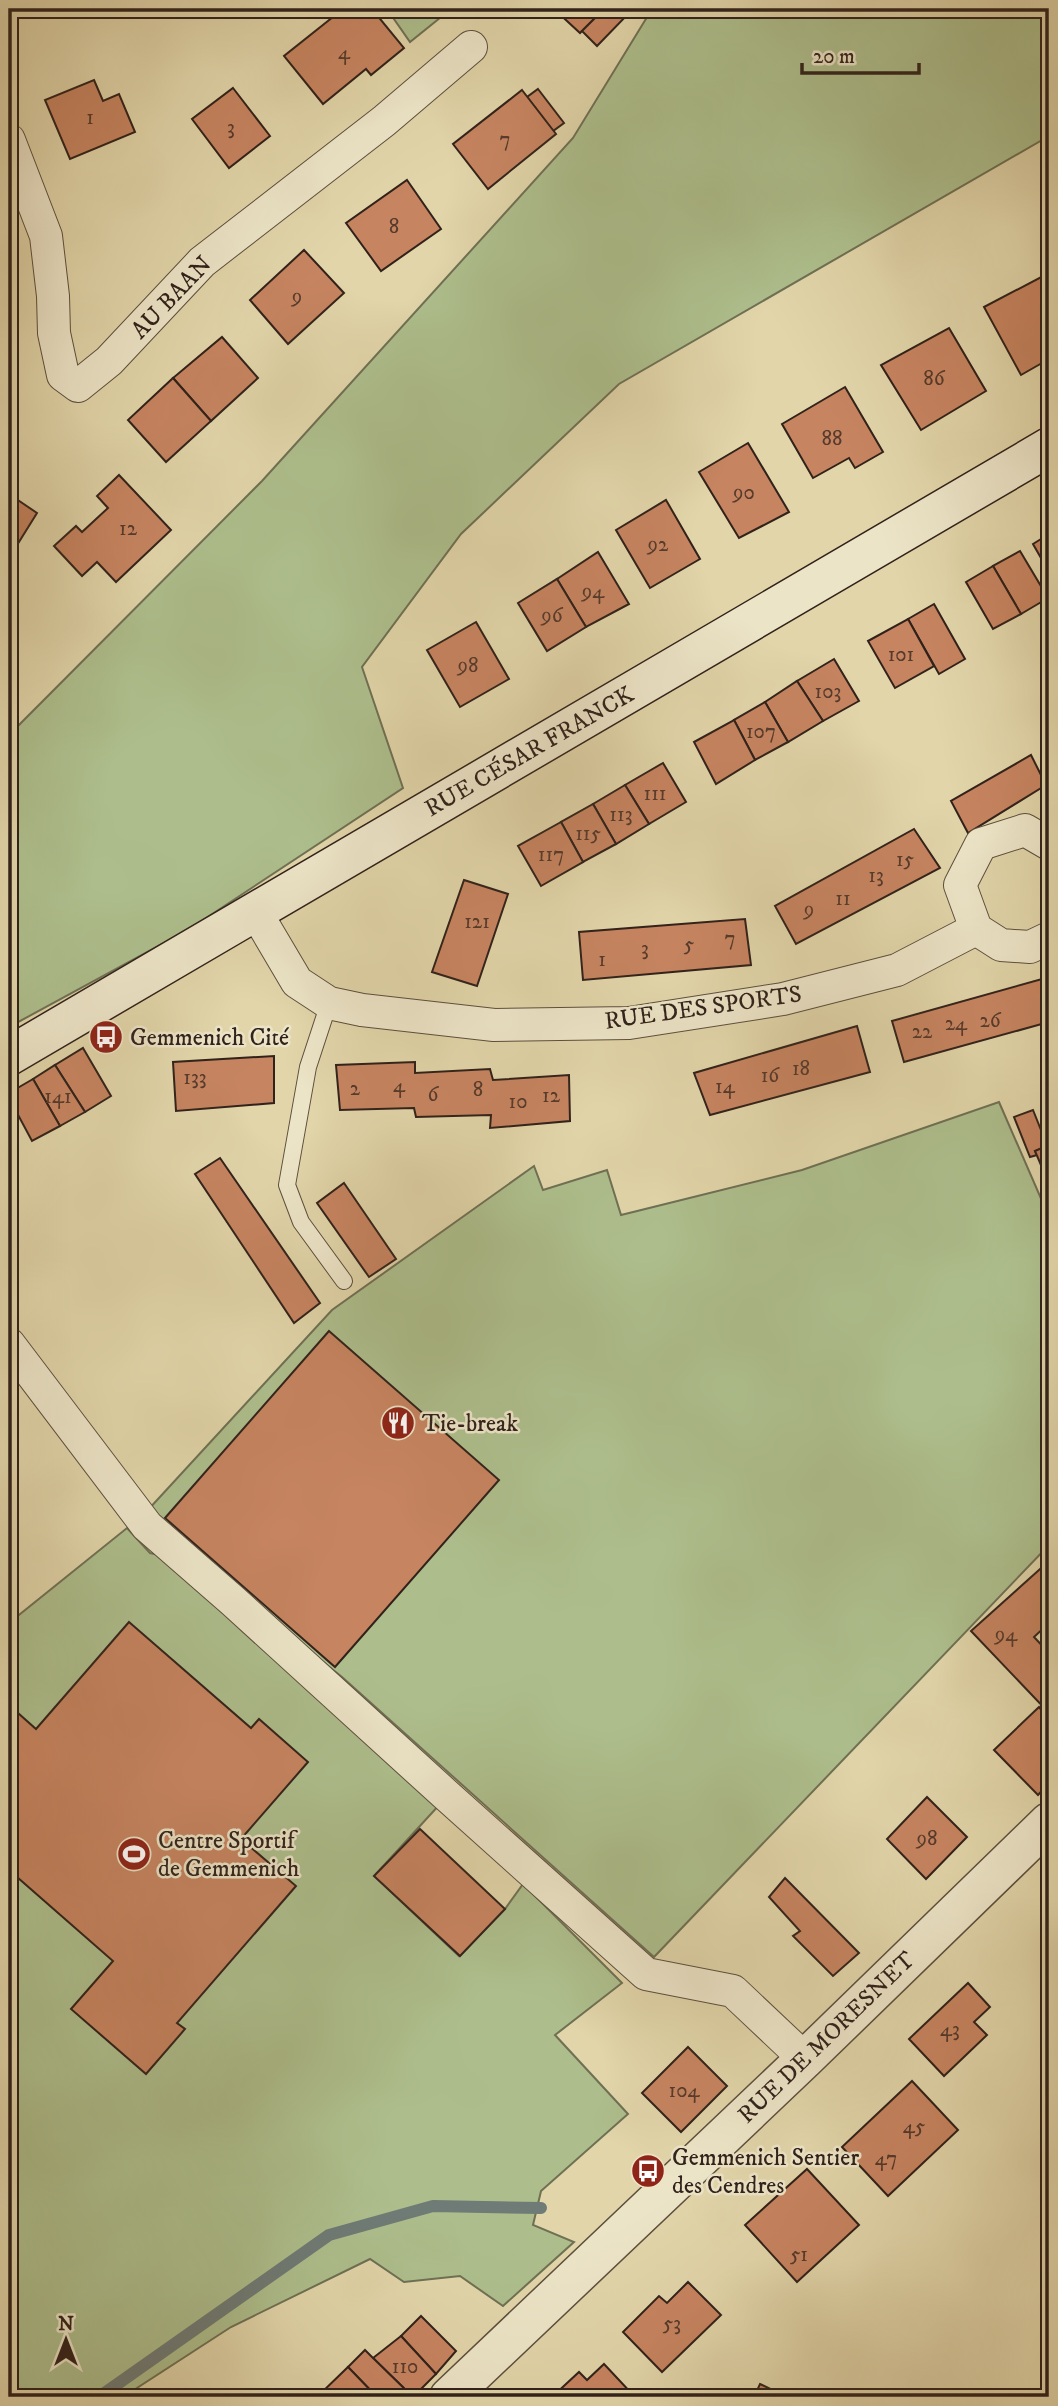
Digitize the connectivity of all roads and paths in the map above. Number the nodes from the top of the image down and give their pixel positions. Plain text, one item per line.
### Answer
1 (471, 47) dead end
2 (9, 140) edge
3 (1049, 447) edge
4 (1049, 844) edge
5 (255, 911) junction
6 (976, 929) junction
7 (1049, 937) edge
8 (329, 1003) junction
9 (9, 1056) edge
10 (344, 1281) dead end
11 (9, 1344) edge
12 (1049, 1822) edge
13 (804, 2059) junction
14 (449, 2397) edge

1 - 2 street, AU BAAN
3 - 5 main road, RUE CÉSAR FRANCK
4 - 6 street
5 - 8 street, RUE DES SPORTS
5 - 9 main road, RUE CÉSAR FRANCK
6 - 7 street
6 - 8 street, RUE DES SPORTS
8 - 10 lane
11 - 13 street
12 - 13 main road, RUE DE MORESNET
13 - 14 main road, RUE DE MORESNET

